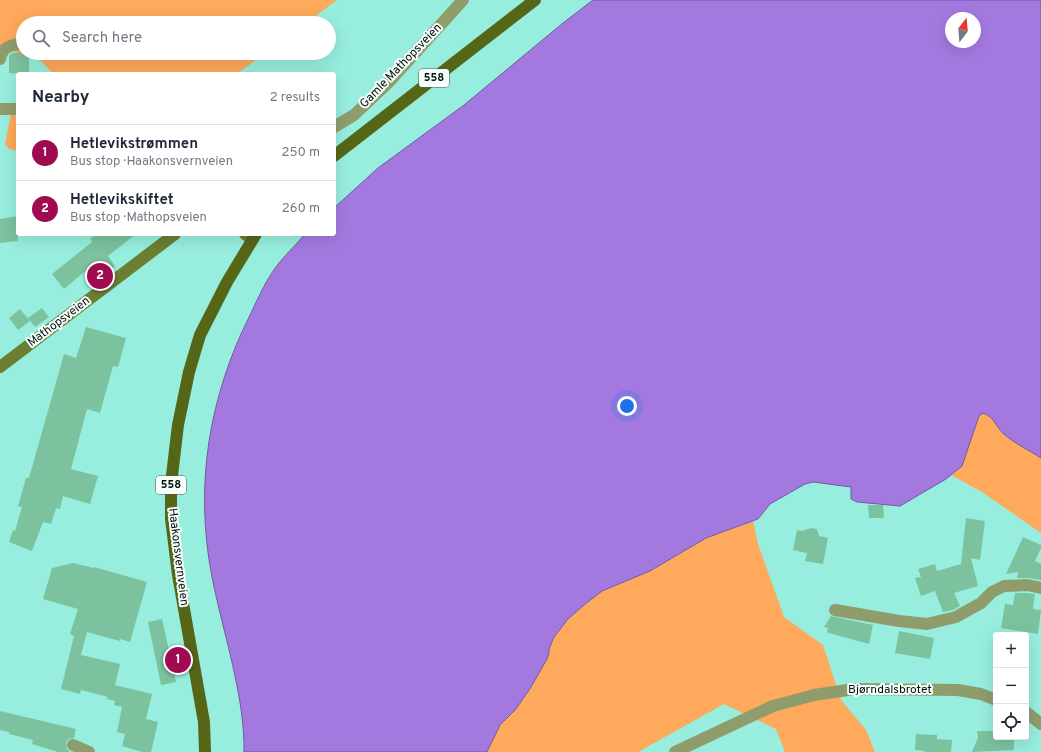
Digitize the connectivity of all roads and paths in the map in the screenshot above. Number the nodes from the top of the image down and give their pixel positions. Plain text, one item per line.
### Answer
1 (463, 0) edge
2 (535, 0) edge
3 (16, 45) edge
4 (0, 59) edge
5 (0, 109) edge
6 (16, 109) edge
7 (336, 125) edge
8 (336, 154) edge
9 (172, 236) edge
10 (251, 236) edge
11 (0, 367) edge
12 (1041, 588) edge
13 (835, 610) dead end
14 (993, 699) edge
15 (1029, 714) edge
16 (1041, 724) edge
17 (73, 744) dead end
18 (89, 752) edge
19 (205, 752) edge
20 (675, 752) edge

1 - 7 street, Gamle Mathopsveien
2 - 8 main road, 558
3 - 4 street
5 - 6 street
9 - 11 main road, Mathopsveien
10 - 19 main road, Haakonsvernveien / 558
12 - 13 street
14 - 20 street, Bjørndalsbrotet
15 - 16 street
17 - 18 street

